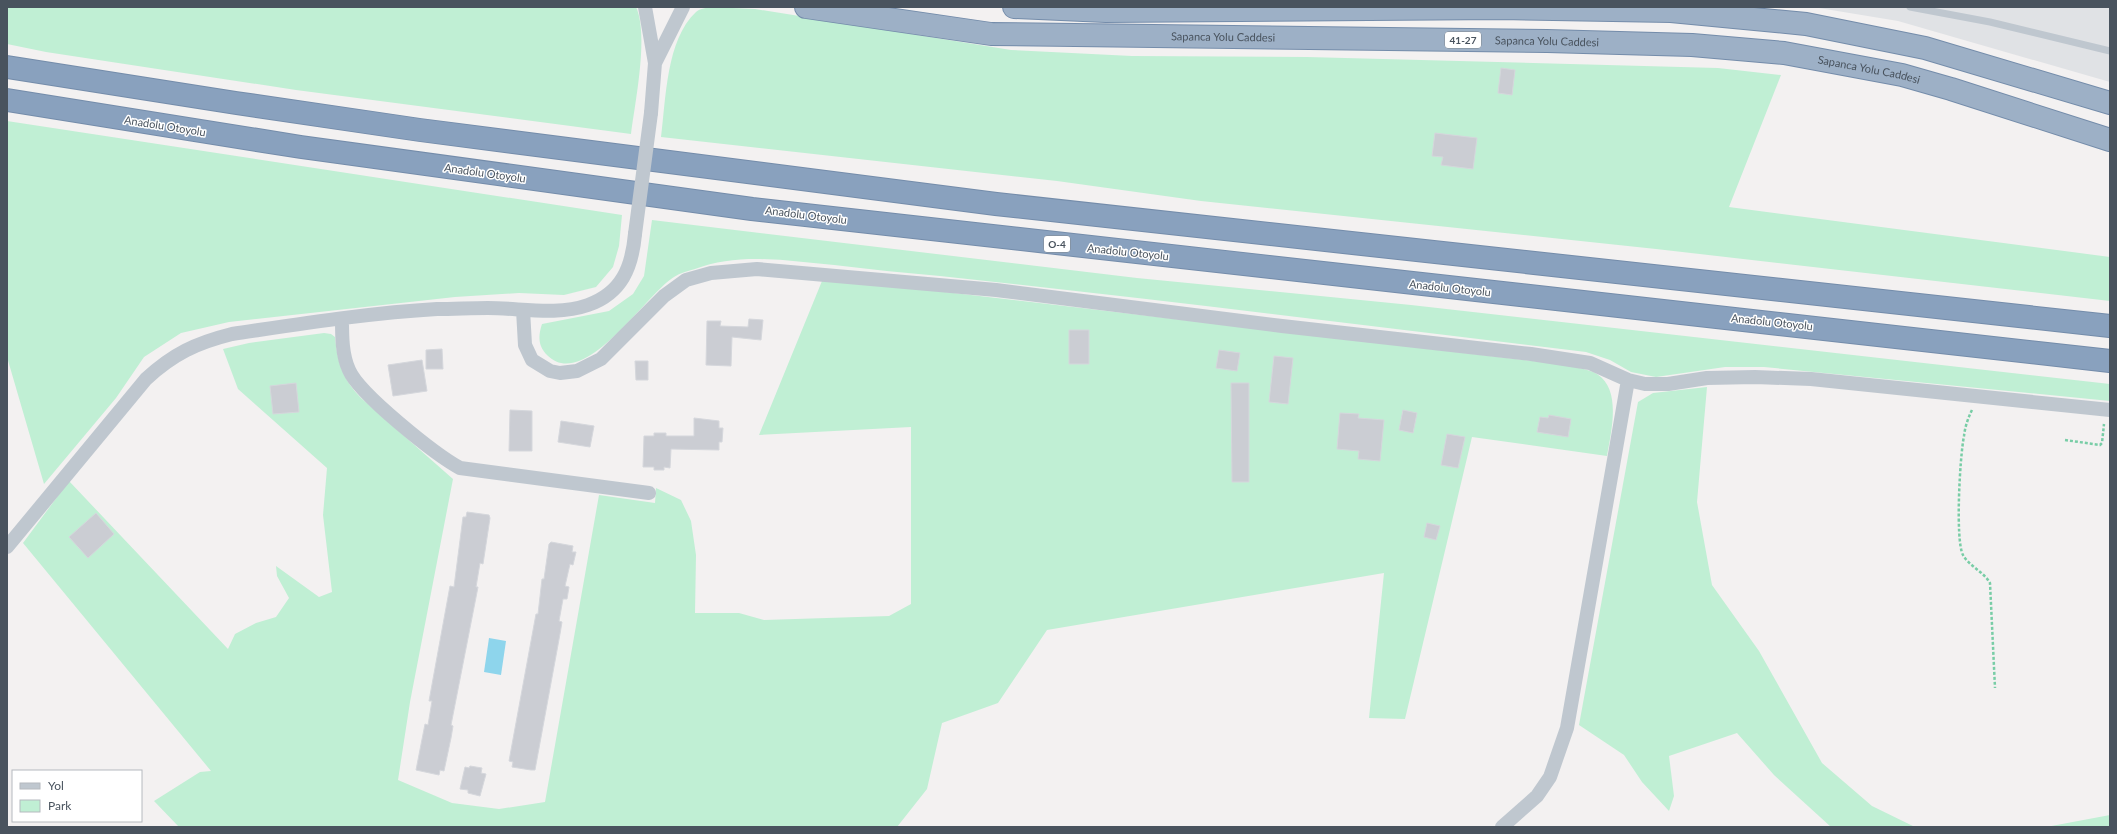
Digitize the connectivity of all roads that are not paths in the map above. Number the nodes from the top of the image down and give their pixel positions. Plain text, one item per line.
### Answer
1 (645, 7) edge
2 (683, 7) edge
3 (806, 7) edge
4 (1014, 7) edge
5 (1910, 7) edge
6 (2110, 51) edge
7 (655, 63) junction
8 (7, 66) edge
9 (7, 100) edge
10 (2110, 103) edge
11 (2110, 140) edge
12 (523, 310) junction
13 (342, 319) junction
14 (2110, 326) edge
15 (2110, 361) edge
16 (1628, 380) junction
17 (2107, 410) edge
18 (648, 493) dead end
19 (7, 547) edge
20 (1502, 827) edge

1 - 7 street
2 - 7 street
3 - 11 highway, Sapanca Yolu Caddesi / 41-27
4 - 10 highway
5 - 6 lane
7 - 12 street, bridge
8 - 14 highway
9 - 15 highway, Anadolu Otoyolu / O-4
12 - 13 street
12 - 16 street
13 - 18 street
13 - 19 street
16 - 17 street
16 - 20 street

